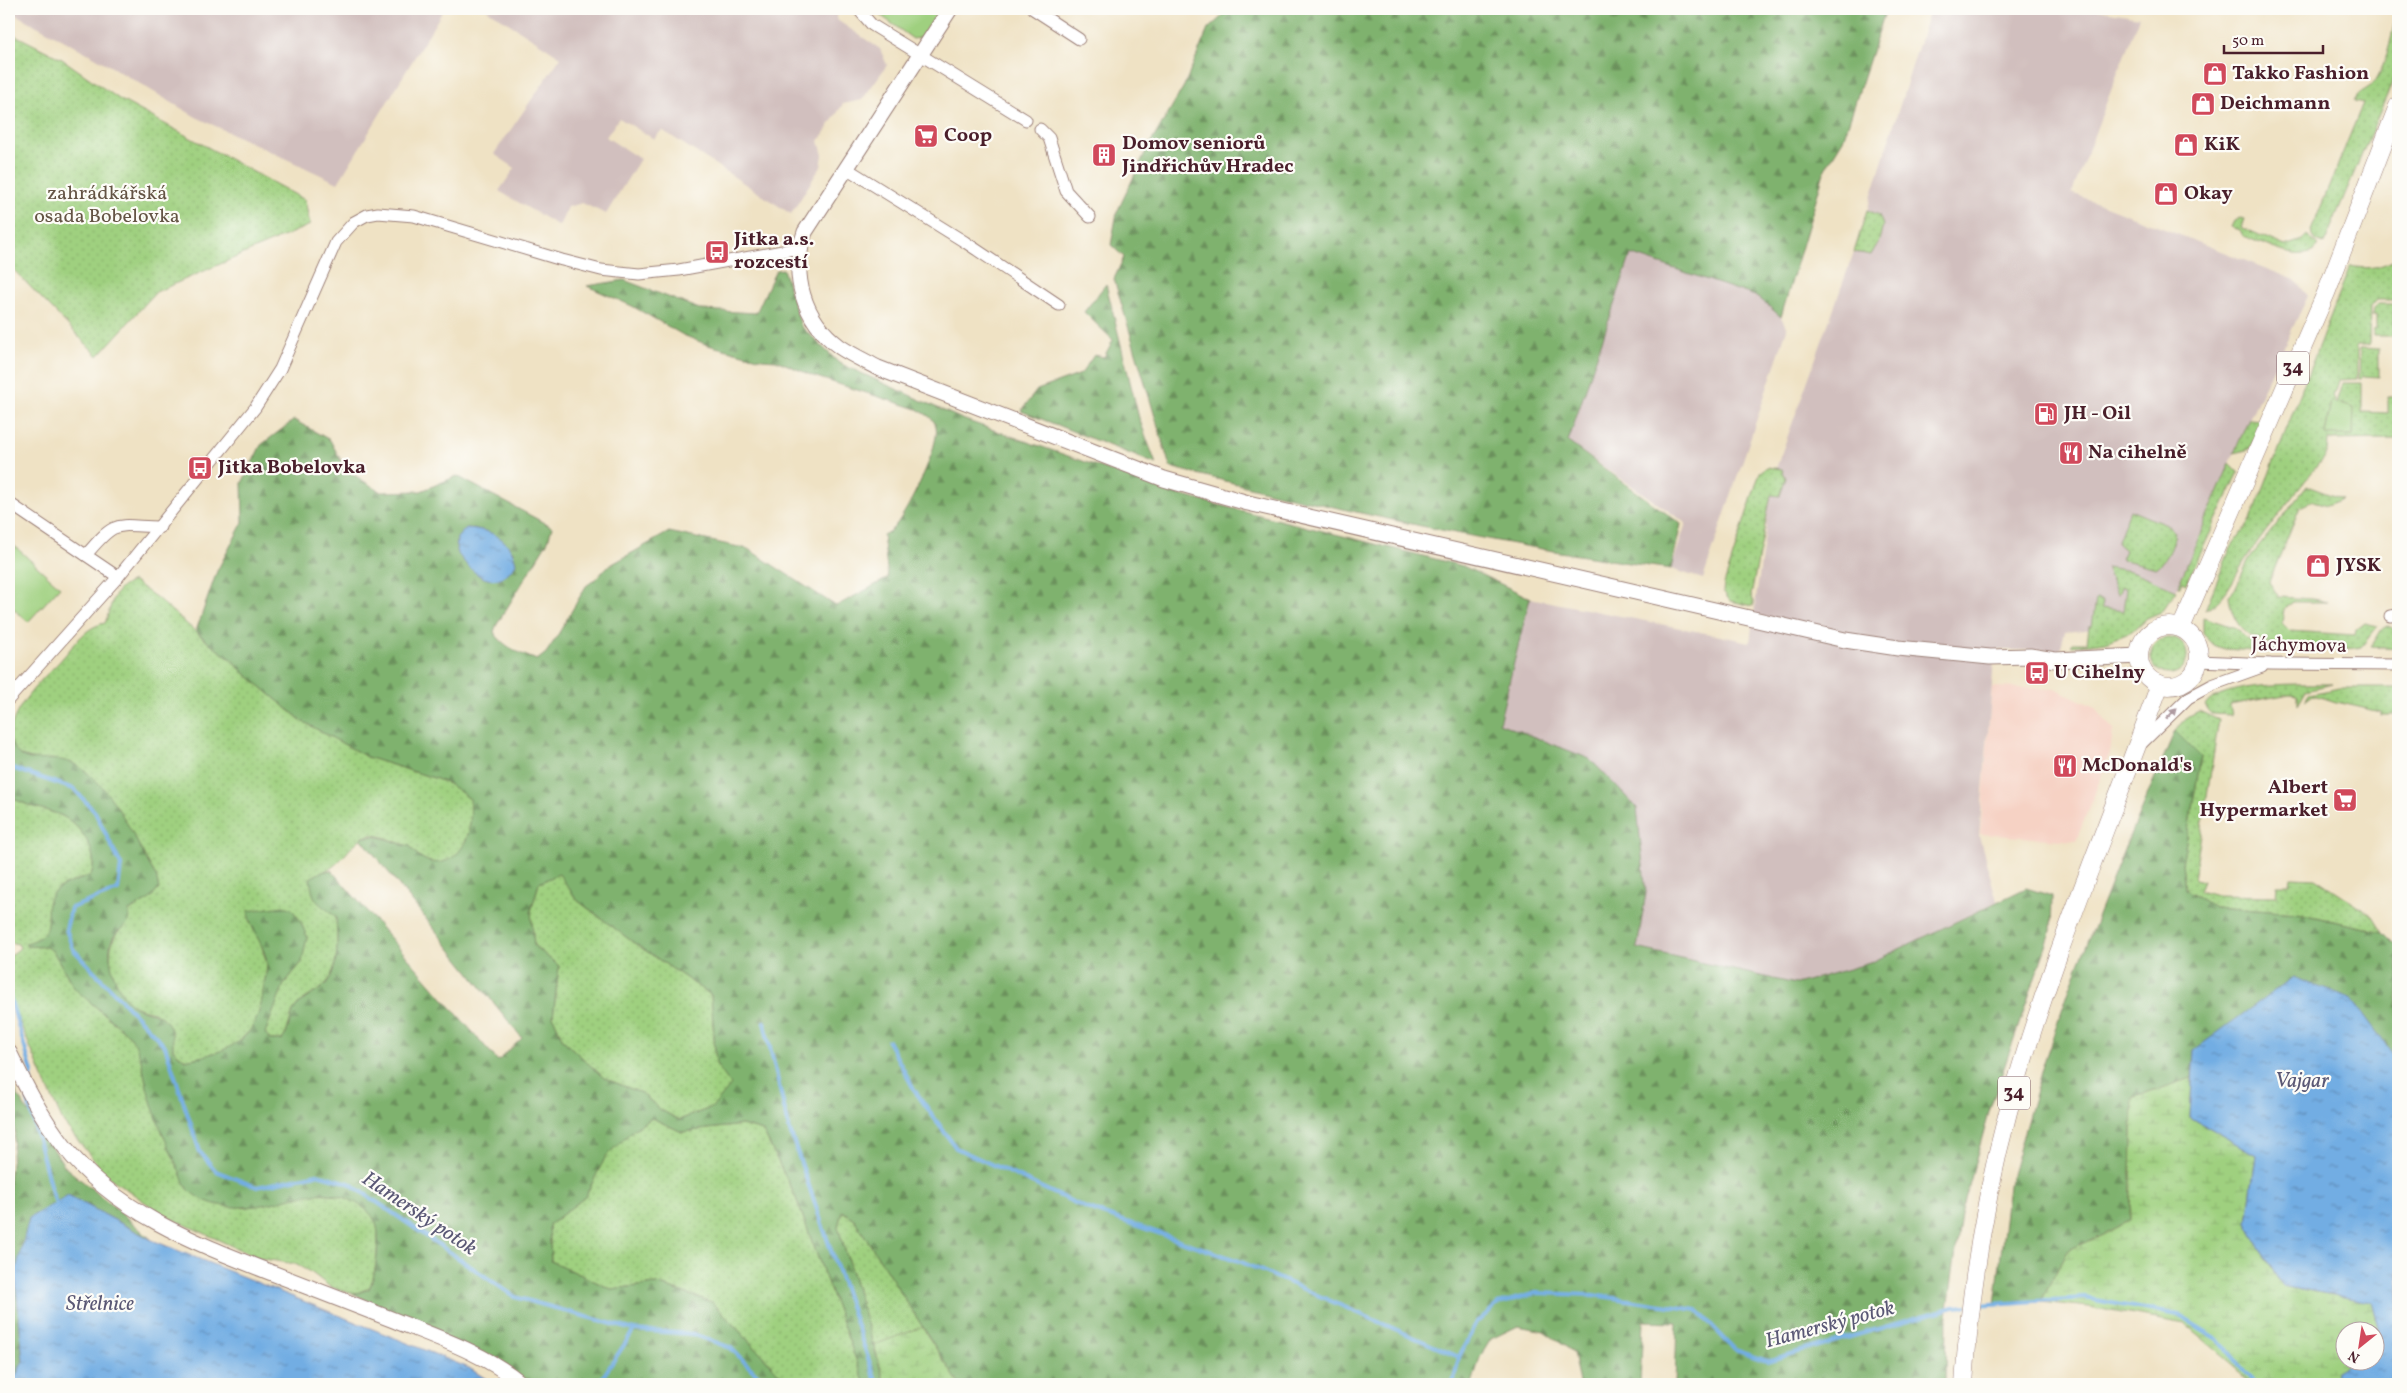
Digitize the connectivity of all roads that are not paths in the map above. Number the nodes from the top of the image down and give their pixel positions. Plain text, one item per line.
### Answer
1 (858, 9) edge
2 (950, 9) edge
3 (1033, 9) edge
4 (1079, 39) dead end
5 (921, 54) junction
6 (2398, 106) edge
7 (1026, 120) dead end
8 (1040, 129) dead end
9 (846, 168) junction
10 (1090, 217) dead end
11 (800, 248) junction
12 (1059, 305) dead end
13 (9, 503) edge
14 (160, 527) junction
15 (86, 554) junction
16 (118, 577) junction
17 (2181, 628) junction
18 (2139, 656) junction
19 (2199, 661) junction
20 (2271, 664) junction
21 (2398, 664) edge
22 (2160, 684) junction
23 (9, 699) edge
24 (2136, 749) junction
25 (9, 1052) edge
26 (522, 1384) edge
27 (1964, 1384) edge

1 - 5 street
2 - 5 street
3 - 4 street
5 - 7 street
5 - 9 street
6 - 17 main road, 34
8 - 10 street
9 - 11 street
9 - 12 street
11 - 14 street
11 - 18 street
13 - 15 street
14 - 15 street
14 - 16 street
15 - 16 street
16 - 23 street
17 - 18 main road
17 - 19 main road
18 - 22 main road
19 - 20 street, Jáchymova
19 - 22 main road
20 - 21 street, Jáchymova
24 -> 20 street
22 - 24 main road, 34
24 - 27 main road, 34
25 - 26 street

